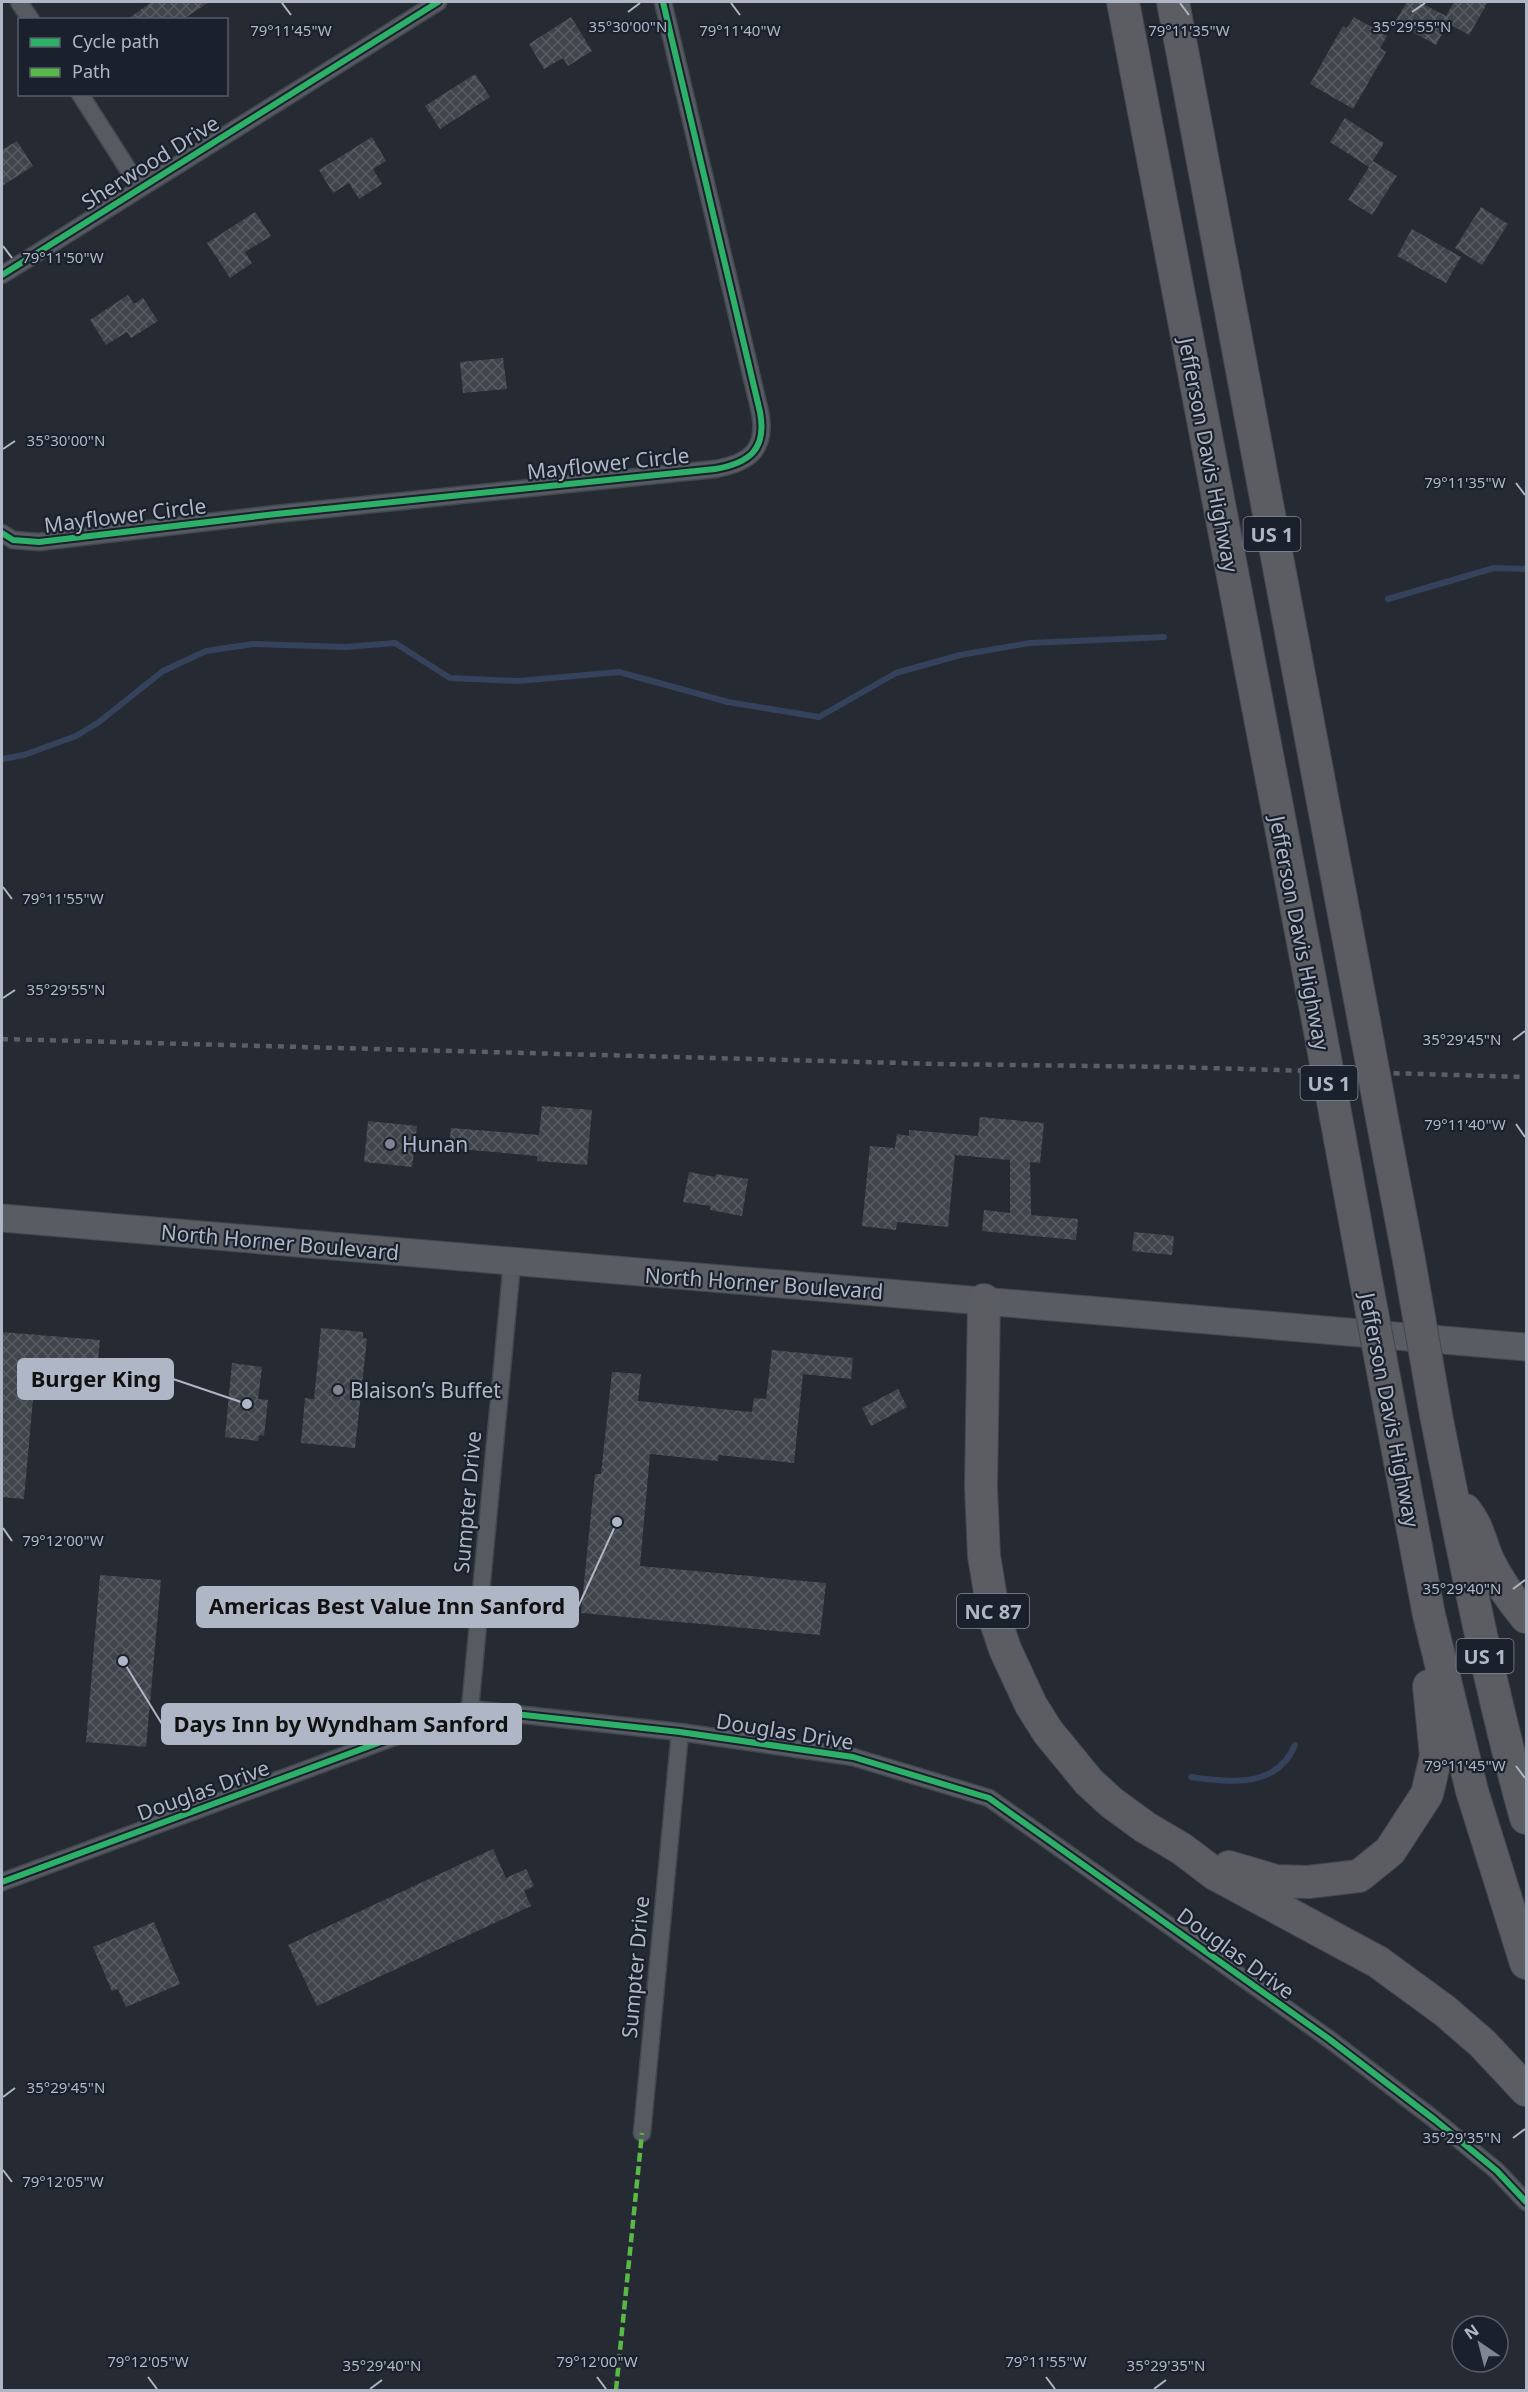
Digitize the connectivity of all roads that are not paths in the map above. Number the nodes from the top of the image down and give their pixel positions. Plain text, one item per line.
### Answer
1 (19, 2) edge
2 (438, 2) edge
3 (663, 2) edge
4 (1124, 2) edge
5 (1173, 2) edge
6 (1192, 2) edge
7 (30, 18) edge
8 (1182, 47) junction
9 (81, 96) edge
10 (140, 188) junction
11 (2, 275) edge
12 (2, 533) edge
13 (2, 1218) edge
14 (512, 1263) junction
15 (984, 1300) junction
16 (1527, 1347) edge
17 (1452, 1493) junction
18 (1412, 1528) junction
19 (1527, 1617) edge
20 (470, 1709) junction
21 (680, 1732) junction
22 (1527, 1818) edge
23 (1182, 1849) junction
24 (2, 1882) edge
25 (1527, 1962) edge
26 (1527, 2090) edge
27 (642, 2133) dead end
28 (1527, 2202) edge

1 - 7 street
2 - 10 street, Sherwood Drive
3 - 12 street, Mayflower Circle
4 - 18 highway, Jefferson Davis Highway / US 1, bridge
5 - 8 highway, US 1
6 - 8 highway
8 - 17 highway, US 1, bridge
9 - 10 street
10 - 11 street, Sherwood Drive
13 - 14 main road, North Horner Boulevard
14 - 15 main road, North Horner Boulevard
14 - 20 street, Sumpter Drive
15 - 16 main road, North Horner Boulevard
15 - 23 highway, NC 87
17 - 19 highway
17 - 22 highway, US 1
18 - 23 highway, NC 87
18 - 25 highway, Jefferson Davis Highway / US 1
20 - 21 street, Douglas Drive
20 - 24 street, Douglas Drive
21 - 27 street, Sumpter Drive
21 - 28 street, Douglas Drive
23 - 26 highway

